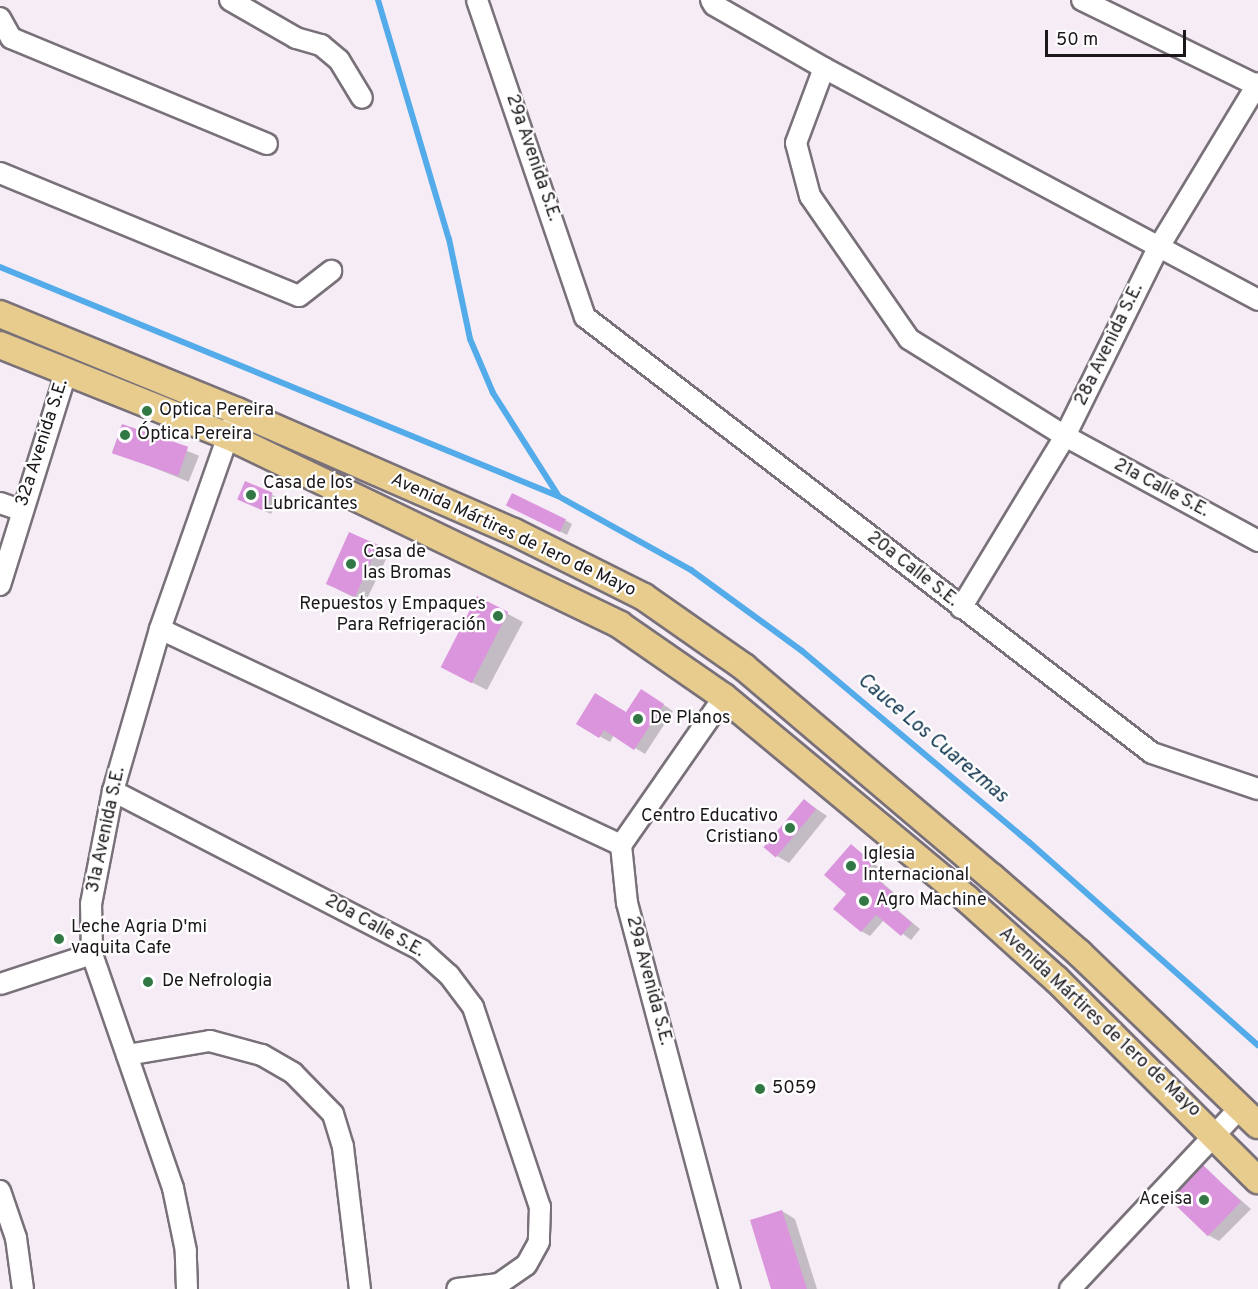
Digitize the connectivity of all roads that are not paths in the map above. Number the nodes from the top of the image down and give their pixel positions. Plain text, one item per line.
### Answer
1 (230, 0) edge
2 (477, 0) edge
3 (711, 0) edge
4 (1082, 0) edge
5 (0, 18) edge
6 (824, 68) junction
7 (1258, 85) edge
8 (362, 98) dead end
9 (267, 144) dead end
10 (0, 173) edge
11 (1158, 249) junction
12 (331, 271) dead end
13 (1258, 300) edge
14 (0, 314) edge
15 (585, 317) joint
16 (0, 345) edge
17 (67, 370) junction
18 (237, 411) junction
19 (228, 436) junction
20 (1065, 436) junction
21 (0, 502) edge
22 (20, 510) junction
23 (1258, 541) edge
24 (0, 585) edge
25 (961, 608) junction
26 (160, 629) junction
27 (724, 697) junction
28 (1258, 789) edge
29 (113, 791) junction
30 (621, 845) junction
31 (1079, 953) junction
32 (92, 954) junction
33 (1056, 979) junction
34 (0, 984) edge
35 (127, 1055) junction
36 (1249, 1116) edge
37 (1215, 1134) junction
38 (1258, 1180) edge
39 (0, 1191) edge
40 (1077, 1286) edge
41 (23, 1289) edge
42 (187, 1289) edge
43 (360, 1289) edge
44 (457, 1289) edge
45 (730, 1289) edge

1 - 8 street
2 - 15 street, 29a Avenida S.E.
3 - 6 street
4 - 7 street
5 - 9 street
6 - 11 street
6 - 20 street, 21a Calle S.E.
7 - 11 street, 28a Avenida S.E.
10 - 12 street
11 - 13 street
11 - 20 street, 28a Avenida S.E.
14 - 18 main road, Avenida Mártires de 1ero de Mayo
15 - 25 street, 20a Calle S.E.
16 - 17 main road, Avenida Mártires de 1ero de Mayo
17 - 19 main road, Avenida Mártires de 1ero de Mayo
17 - 22 street, 32a Avenida S.E.
18 - 19 street, 31a Avenida S.E.
18 - 31 main road, Avenida Mártires de 1ero de Mayo
19 - 26 street, 31a Avenida S.E.
19 - 27 main road, Avenida Mártires de 1ero de Mayo
20 - 23 street, 21a Calle S.E.
20 - 25 street, 28a Avenida S.E.
21 - 22 street
22 - 24 street, 32a Avenida S.E.
25 - 28 street, 20a Calle S.E.
26 - 29 street, 31a Avenida S.E.
26 - 30 street
27 - 30 street
27 - 33 main road, Avenida Mártires de 1ero de Mayo
29 - 32 street, 31a Avenida S.E.
29 - 44 street, 20a Calle S.E.
30 - 45 street, 29a Avenida S.E.
31 - 33 main road
31 - 36 main road, Avenida Mártires de 1ero de Mayo
32 - 34 street
32 - 35 street, 31a Avenida S.E.
33 - 37 main road, Avenida Mártires de 1ero de Mayo
35 - 42 street, 31a Avenida S.E.
35 - 43 street
36 - 37 street
37 - 38 main road, Avenida Mártires de 1ero de Mayo
37 - 40 street
39 - 41 street

